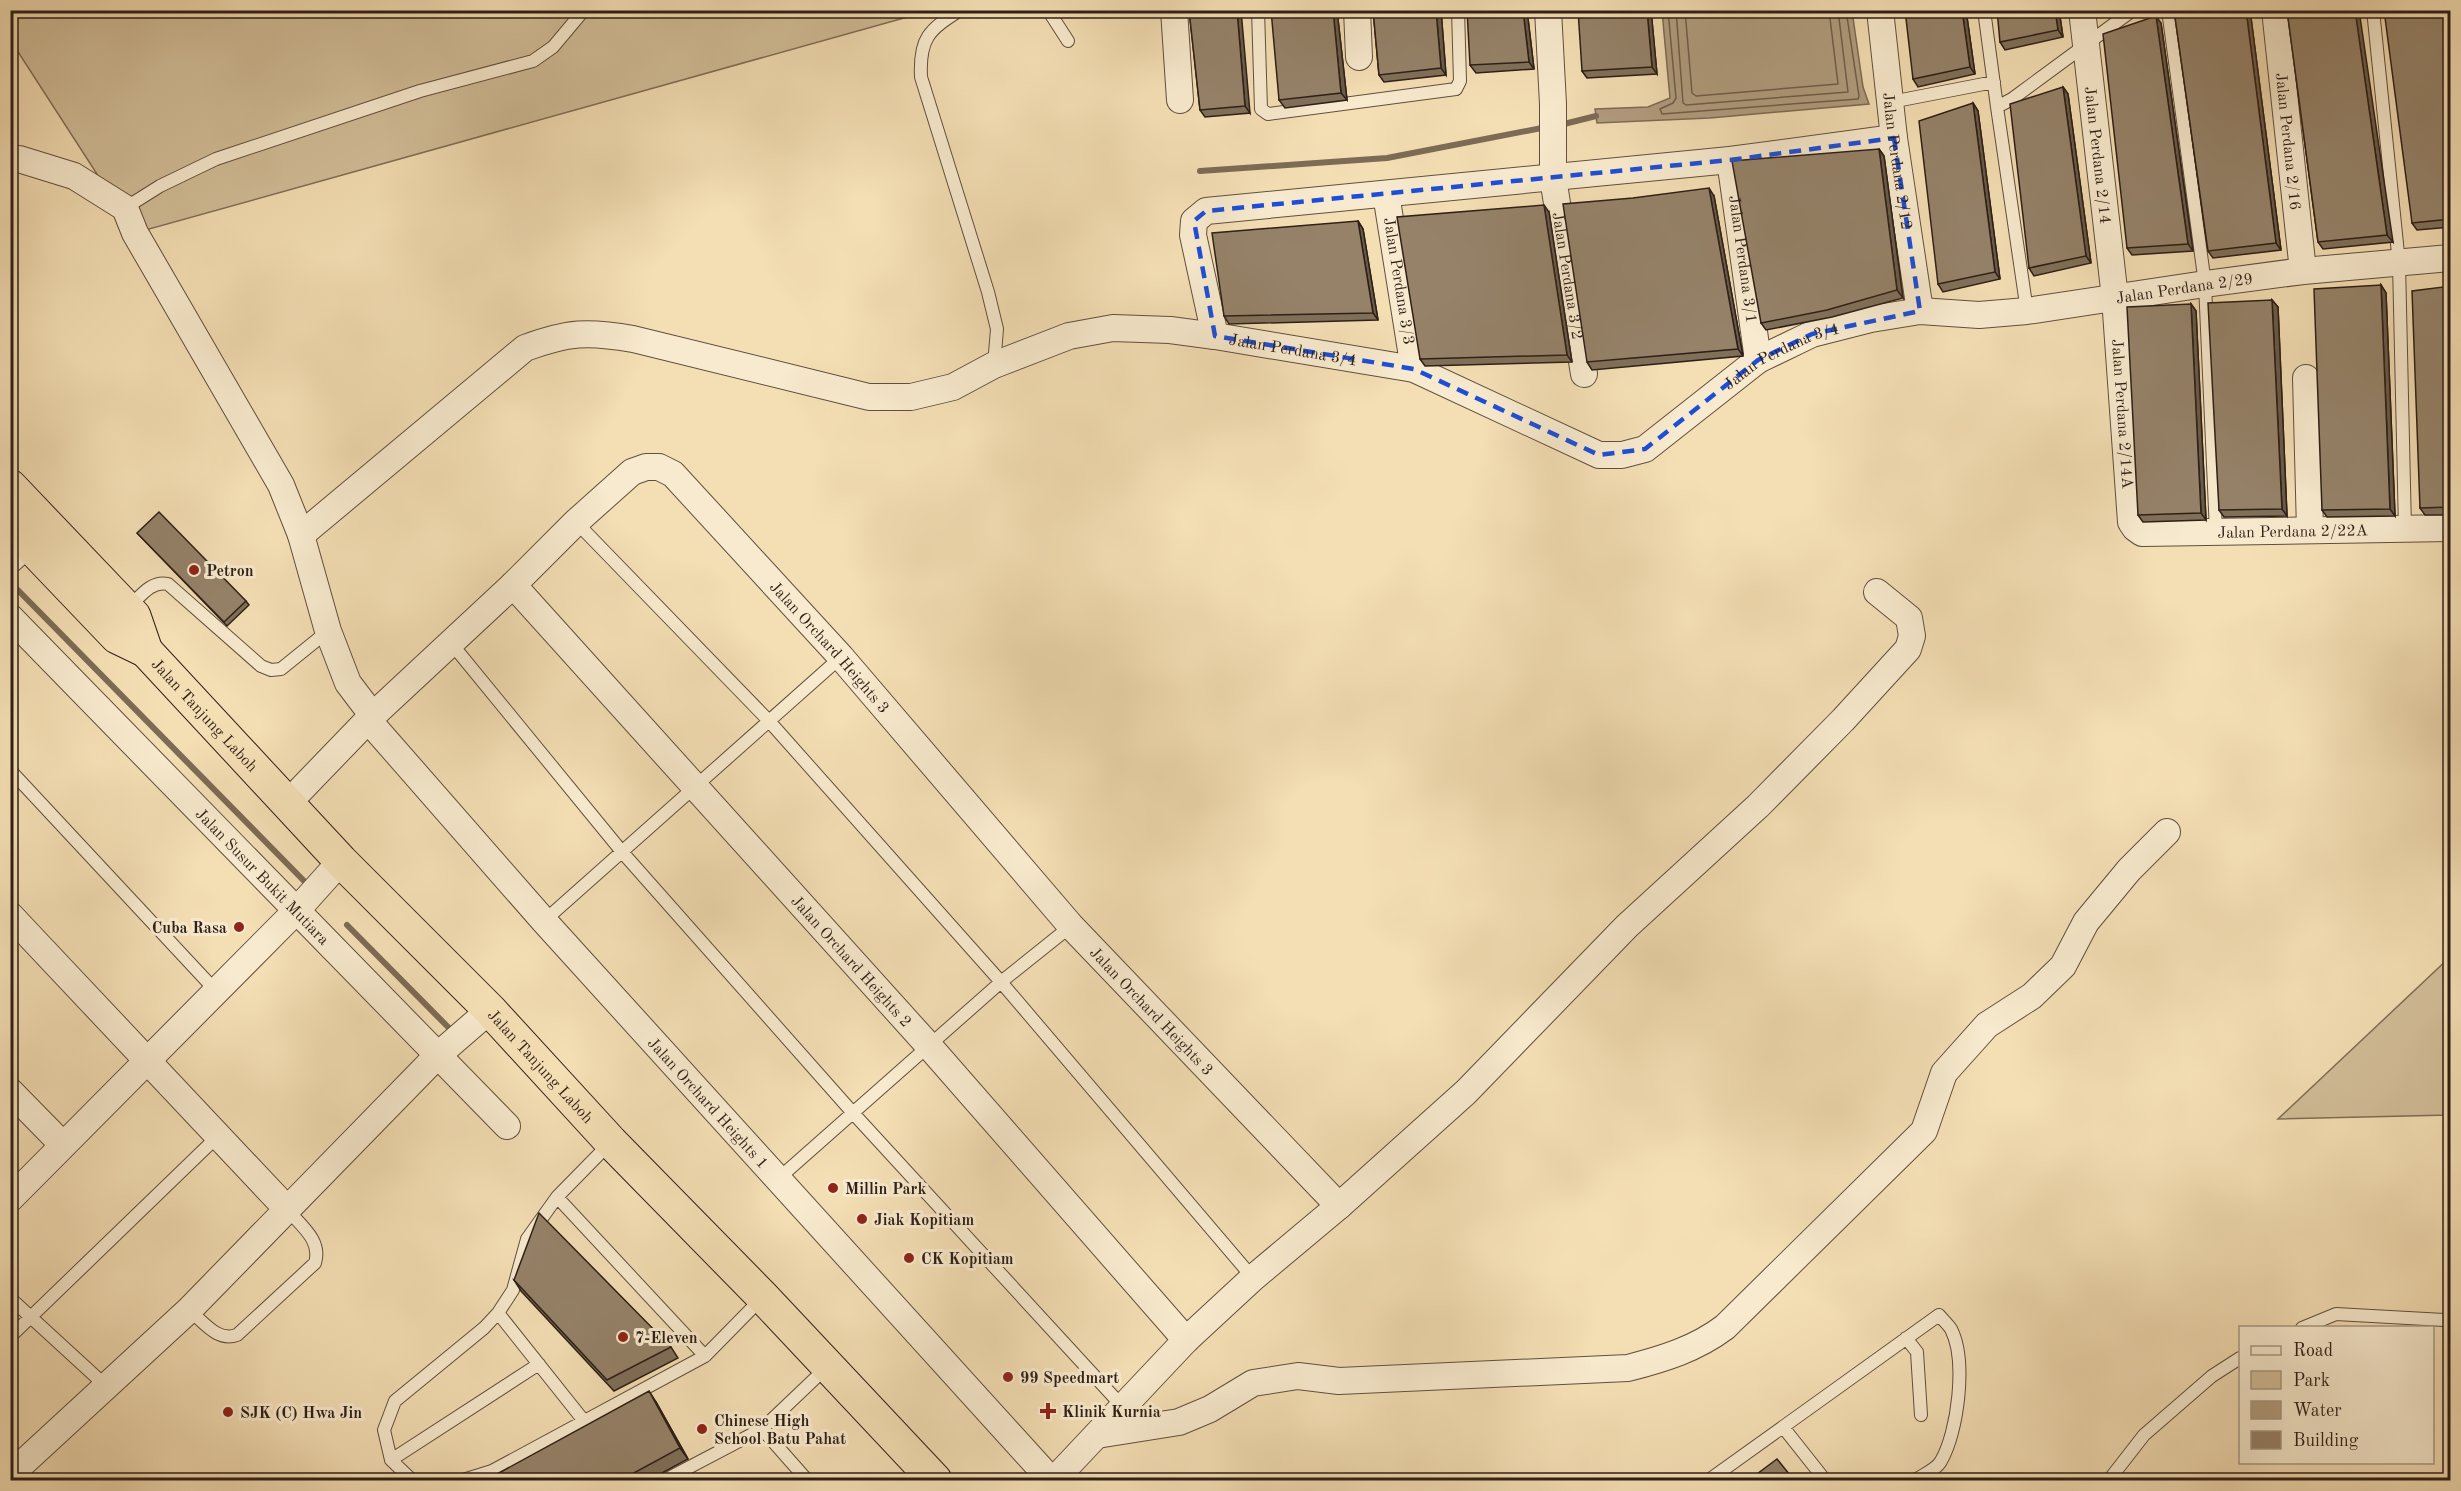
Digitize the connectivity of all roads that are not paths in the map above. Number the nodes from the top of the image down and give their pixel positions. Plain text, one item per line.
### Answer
1 (584, 10) edge
2 (960, 10) edge
3 (1048, 10) edge
4 (1174, 10) edge
5 (1258, 10) edge
6 (1357, 10) edge
7 (1458, 10) edge
8 (1548, 10) edge
9 (1880, 10) edge
10 (1984, 10) edge
11 (2082, 10) edge
12 (2133, 10) edge
13 (2168, 10) edge
14 (2275, 10) edge
15 (2373, 10) edge
16 (1068, 41) dead end
17 (2087, 45) junction
18 (1359, 57) dead end
19 (1994, 82) junction
20 (1180, 100) dead end
21 (1891, 102) junction
22 (1997, 107) junction
23 (1894, 138) junction
24 (10, 159) edge
25 (1730, 159) junction
26 (1553, 178) junction
27 (1386, 194) junction
28 (124, 208) junction
29 (2451, 258) edge
30 (2399, 263) junction
31 (2303, 272) junction
32 (2205, 284) junction
33 (2115, 298) junction
34 (1920, 311) junction
35 (2027, 311) junction
36 (1215, 336) junction
37 (1758, 360) junction
38 (994, 365) junction
39 (1414, 369) junction
40 (1584, 374) dead end
41 (2306, 378) dead end
42 (10, 486) edge
43 (576, 522) junction
44 (2135, 528) joint
45 (2451, 528) edge
46 (2405, 529) junction
47 (2310, 530) junction
48 (2216, 531) junction
49 (301, 535) junction
50 (16, 543) edge
51 (513, 585) junction
52 (1877, 592) dead end
53 (127, 608) junction
54 (13, 624) edge
55 (328, 631) junction
56 (451, 644) junction
57 (146, 651) junction
58 (841, 657) junction
59 (370, 718) junction
60 (769, 721) junction
61 (10, 770) edge
62 (695, 788) junction
63 (287, 804) junction
64 (2167, 831) dead end
65 (623, 853) junction
66 (318, 887) junction
67 (10, 915) edge
68 (544, 921) junction
69 (1071, 926) junction
70 (1001, 982) junction
71 (216, 991) junction
72 (490, 1010) junction
73 (929, 1046) junction
74 (438, 1055) junction
75 (148, 1062) junction
76 (10, 1091) edge
77 (853, 1113) junction
78 (507, 1126) dead end
79 (219, 1136) junction
80 (611, 1142) junction
81 (63, 1145) junction
82 (778, 1179) junction
83 (557, 1197) junction
84 (10, 1199) edge
85 (1339, 1206) junction
86 (287, 1209) junction
87 (1253, 1278) junction
88 (763, 1297) junction
89 (10, 1298) edge
90 (189, 1310) junction
91 (498, 1313) junction
92 (31, 1316) junction
93 (2451, 1323) edge
94 (2307, 1326) edge
95 (10, 1337) edge
96 (1906, 1338) junction
97 (1186, 1340) junction
98 (705, 1356) junction
99 (2239, 1359) edge
100 (539, 1364) junction
101 (827, 1367) junction
102 (107, 1387) junction
103 (1122, 1406) junction
104 (1921, 1415) dead end
105 (584, 1421) junction
106 (1783, 1427) junction
107 (762, 1429) junction
108 (1097, 1435) junction
109 (391, 1460) junction
110 (10, 1475) edge
111 (412, 1480) edge
112 (463, 1480) edge
113 (665, 1480) edge
114 (807, 1480) edge
115 (935, 1480) edge
116 (1053, 1480) edge
117 (1709, 1480) edge
118 (1826, 1480) edge
119 (1915, 1480) edge
120 (2109, 1480) edge

1 - 28 lane
2 - 38 lane
3 - 16 lane
4 - 20 street
5 - 7 lane
6 - 18 street
8 - 26 street, Jalan Perdana 3/2
9 - 21 street, Jalan Perdana 2/12
10 - 19 lane
11 - 17 street, Jalan Perdana 2/14
12 - 17 lane
13 - 32 lane
14 - 31 street, Jalan Perdana 2/16
15 - 30 lane
17 - 22 lane
17 - 33 street, Jalan Perdana 2/14
19 - 21 lane
19 - 22 lane
21 - 23 street, Jalan Perdana 2/12
22 - 35 lane
23 - 25 street, Jalan Perdana 3/4
23 - 34 street, Jalan Perdana 2/12
24 - 28 street
25 - 26 street, Jalan Perdana 3/4
25 - 37 street, Jalan Perdana 3/1
26 - 27 street, Jalan Perdana 3/4
26 - 40 street, Jalan Perdana 3/2
27 - 36 street, Jalan Perdana 3/4
27 - 39 street, Jalan Perdana 3/3
28 - 49 street, Jalan Orchard Heights 1
29 - 30 street, Jalan Perdana 2/29
30 - 31 street, Jalan Perdana 2/29
30 - 46 lane
31 - 32 street, Jalan Perdana 2/29
32 - 33 street, Jalan Perdana 2/29
32 - 48 lane
33 - 35 street, Jalan Perdana 2/29
33 - 44 street, Jalan Perdana 2/14A
34 - 35 street, Jalan Perdana 2/29
34 - 37 street, Jalan Perdana 3/4
36 - 38 street
36 - 39 street, Jalan Perdana 3/4
37 - 39 street, Jalan Perdana 3/4
38 - 49 street
41 - 47 street
42 - 53 highway, Jalan Tanjung Laboh
43 - 51 street, Jalan Orchard Heights 3
43 - 58 street, Jalan Orchard Heights 3
43 - 60 lane
44 - 48 street, Jalan Perdana 2/22A
45 - 46 street, Jalan Perdana 2/22A
46 - 47 street, Jalan Perdana 2/22A
47 - 48 street, Jalan Perdana 2/22A
49 - 55 street, Jalan Orchard Heights 1
50 - 57 highway, Jalan Tanjung Laboh
51 - 56 street, Jalan Orchard Heights 3
51 - 62 street, Jalan Orchard Heights 2
52 - 85 street
53 - 55 lane
53 - 57 highway, Jalan Tanjung Laboh
54 - 66 street, Jalan Susur Bukit Mutiara
55 - 59 street, Jalan Orchard Heights 1
56 - 59 street, Jalan Orchard Heights 3
56 - 65 lane
57 - 63 highway, Jalan Tanjung Laboh
58 - 60 lane
58 - 69 street, Jalan Orchard Heights 3
59 - 63 street, Jalan Orchard Heights 3
59 - 68 street, Jalan Orchard Heights 1
60 - 62 lane
60 - 70 lane
61 - 71 lane
62 - 65 lane
62 - 73 street, Jalan Orchard Heights 2
63 - 66 highway, Jalan Tanjung Laboh
64 - 108 street
65 - 68 lane
65 - 77 lane
66 - 71 street
66 - 72 highway, Jalan Tanjung Laboh
66 - 74 street, Jalan Susur Bukit Mutiara
67 - 75 street
68 - 82 street, Jalan Orchard Heights 1
69 - 70 lane
69 - 85 street, Jalan Orchard Heights 3
70 - 73 lane
70 - 87 lane
71 - 75 street
72 - 74 street
72 - 80 highway, Jalan Tanjung Laboh
73 - 77 lane
73 - 97 street, Jalan Orchard Heights 2
74 - 78 street, Jalan Susur Bukit Mutiara
74 - 86 street
75 - 79 street
75 - 81 street
76 - 81 street
77 - 82 lane
77 - 103 lane
79 - 86 street
79 - 92 lane
80 - 83 lane
80 - 88 highway, Jalan Tanjung Laboh
81 - 84 street
82 - 116 street, Jalan Orchard Heights 1
83 - 91 lane
83 - 98 lane
85 - 87 street
86 - 90 street
86 - 90 lane
87 - 97 street
88 - 98 lane
88 - 101 highway, Jalan Tanjung Laboh
89 - 92 lane
90 - 102 street
91 - 100 lane
91 - 109 lane
92 - 95 lane
92 - 102 lane
93 - 94 lane
96 - 104 lane
96 - 106 lane
96 - 119 lane
97 - 103 street
98 - 105 lane
99 - 120 lane
100 - 105 lane
100 - 109 lane
101 - 107 lane
101 - 115 highway, Jalan Tanjung Laboh
102 - 110 street
103 - 108 street
105 - 112 lane
106 - 117 lane
106 - 118 lane
107 - 113 lane
107 - 114 lane
108 - 116 street
109 - 111 lane

